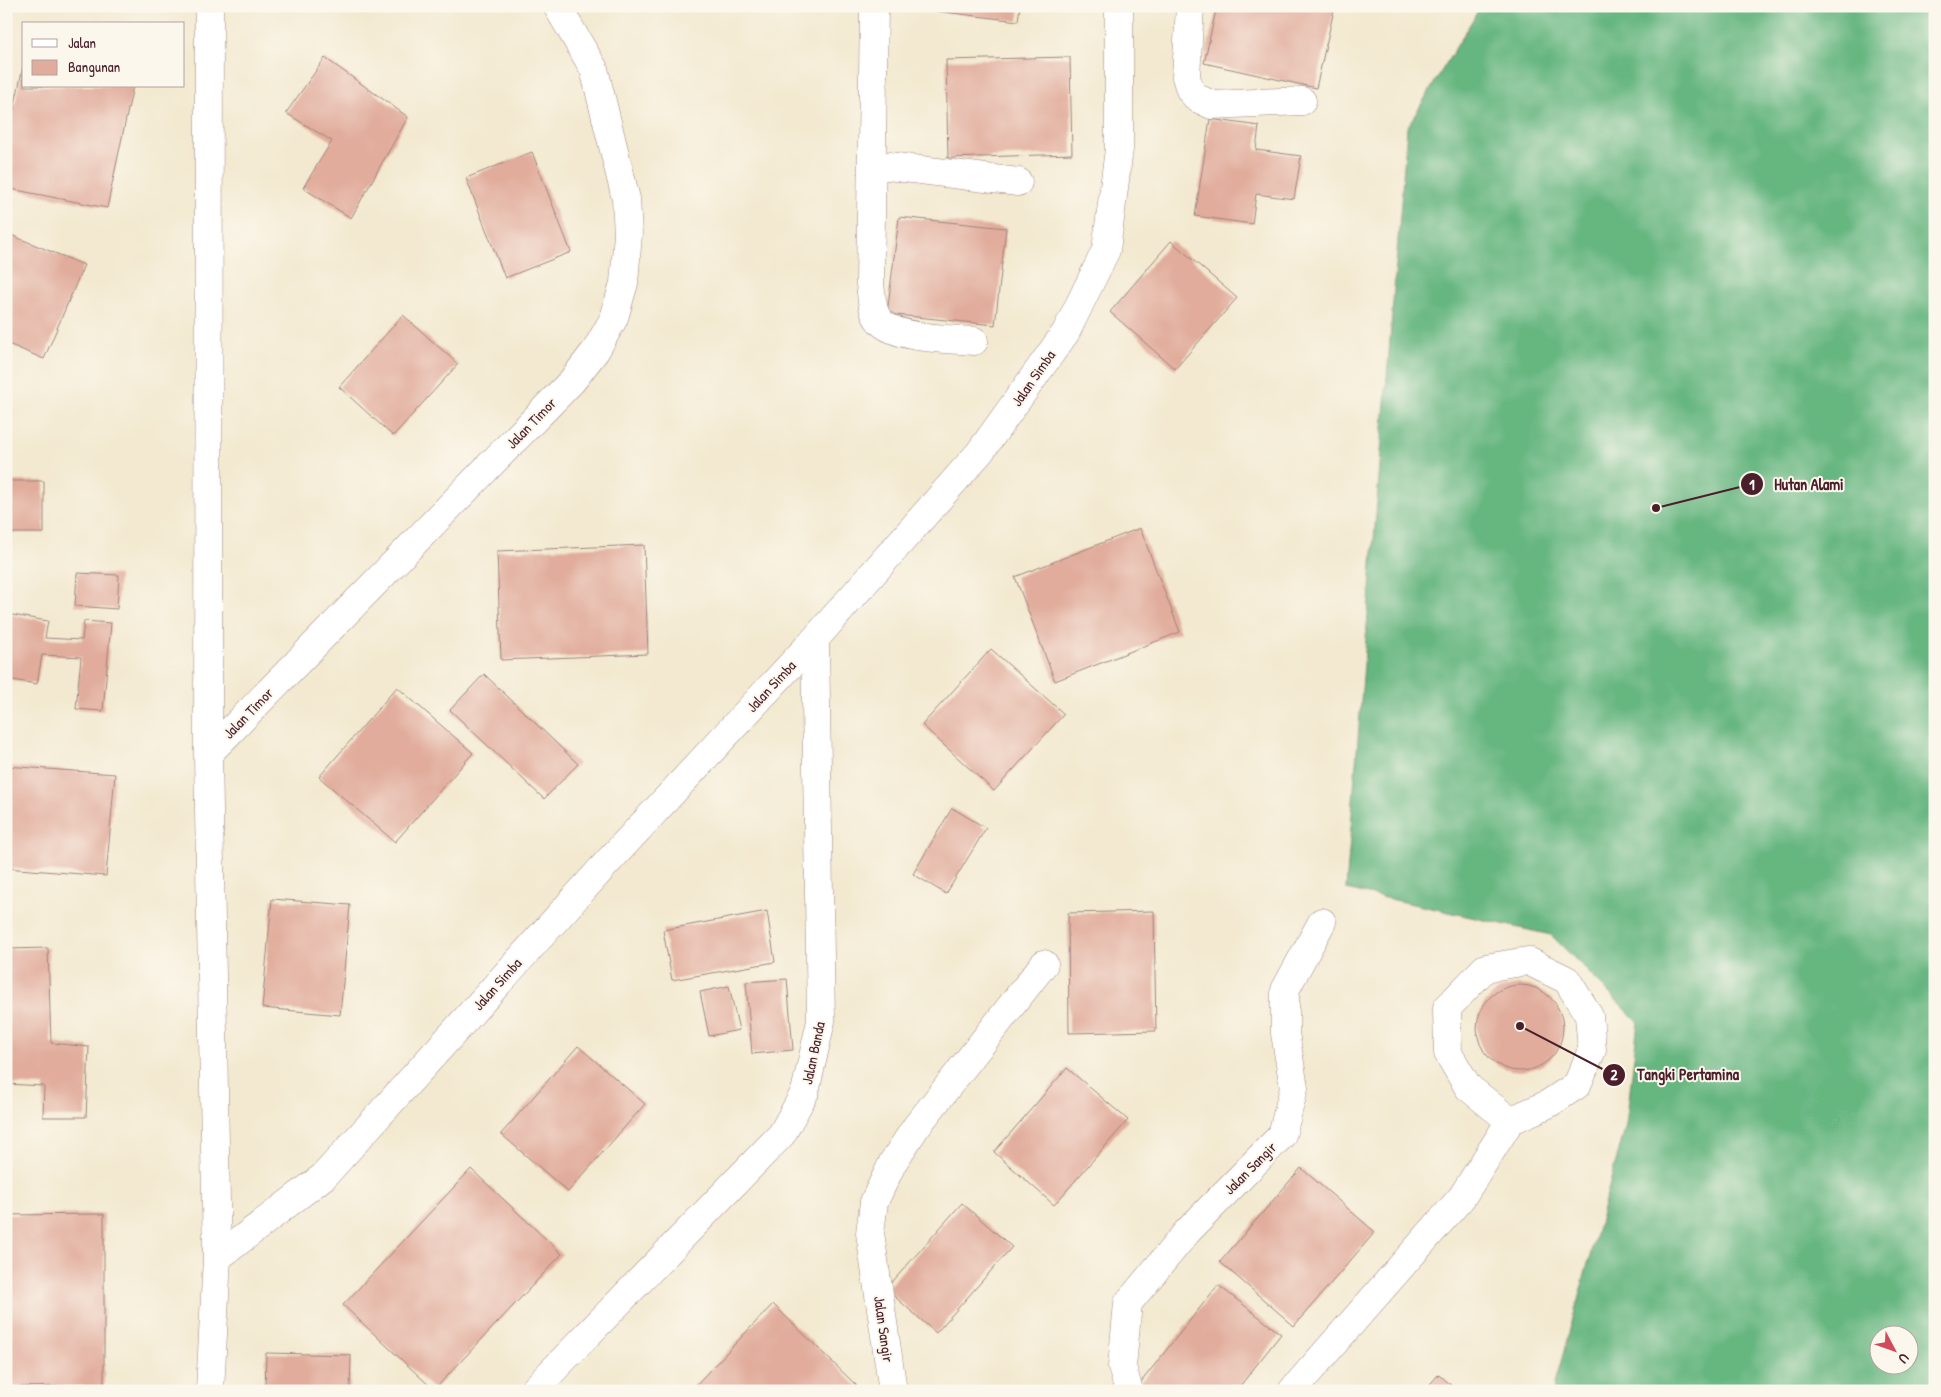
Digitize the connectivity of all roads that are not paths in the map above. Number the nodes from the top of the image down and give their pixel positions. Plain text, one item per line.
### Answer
1 (209, 6) edge
2 (557, 6) edge
3 (874, 6) edge
4 (1119, 6) edge
5 (1190, 6) edge
6 (1302, 101) dead end
7 (872, 164) junction
8 (1018, 182) dead end
9 (974, 341) dead end
10 (815, 638) junction
11 (208, 754) junction
12 (1322, 922) dead end
13 (1044, 964) dead end
14 (1510, 1121) junction
15 (217, 1258) junction
16 (210, 1391) edge
17 (533, 1391) edge
18 (893, 1391) edge
19 (1129, 1391) edge
20 (1292, 1391) edge

1 - 11 street
2 - 11 street, Jalan Timor
3 - 7 street
4 - 10 street, Jalan Simba
5 - 6 street
7 - 8 street
7 - 9 street
10 - 15 street, Jalan Simba
10 - 17 street, Jalan Banda
11 - 15 street
12 - 19 street, Jalan Sangir
13 - 18 street, Jalan Sangir
14 - 14 street
14 - 20 street
15 - 16 street

